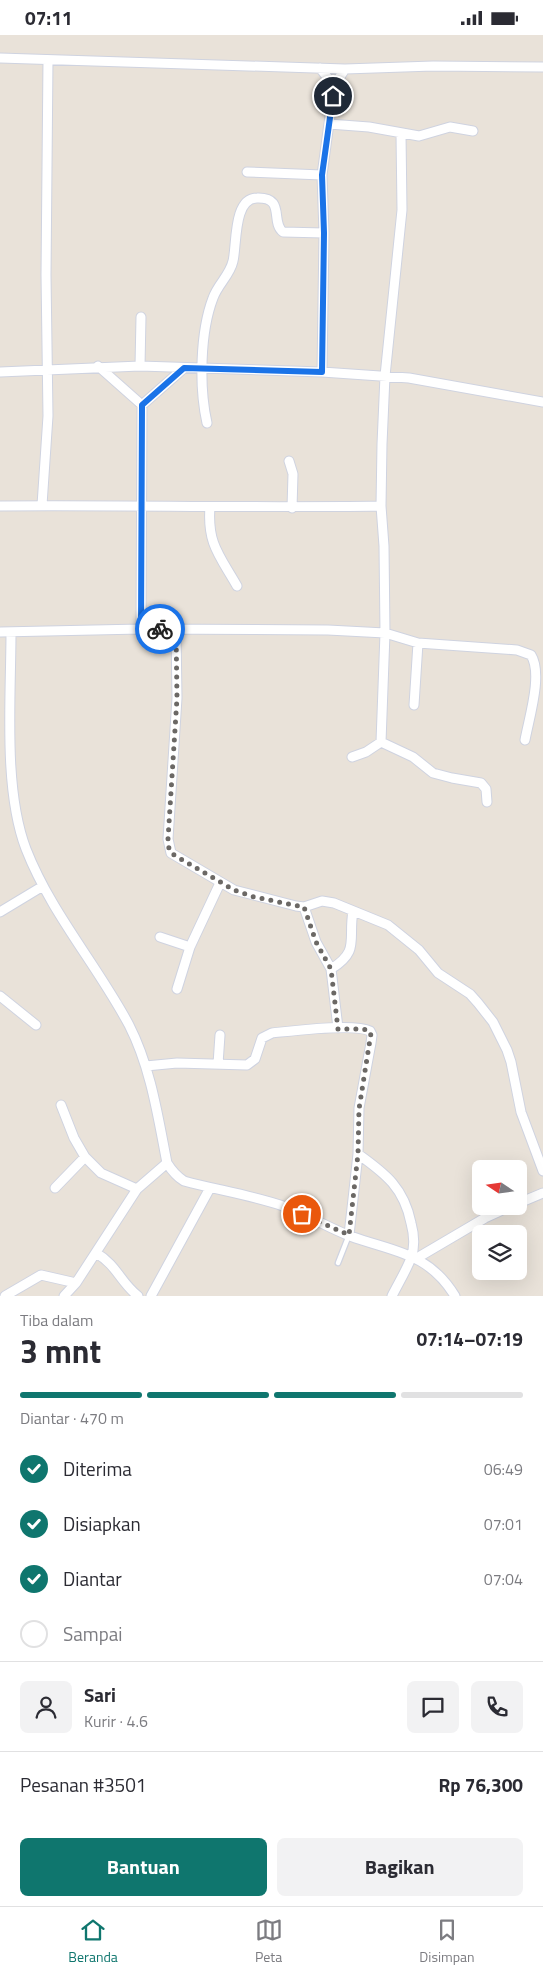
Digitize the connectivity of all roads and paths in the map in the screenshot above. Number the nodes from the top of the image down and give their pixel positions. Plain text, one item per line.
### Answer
1 (0, 58) edge
2 (48, 60) junction
3 (543, 67) edge
4 (320, 69) junction
5 (345, 69) junction
6 (334, 86) junction
7 (329, 124) junction
8 (474, 131) dead end
9 (401, 134) junction
10 (247, 172) dead end
11 (322, 175) junction
12 (324, 233) junction
13 (141, 317) dead end
14 (140, 366) junction
15 (98, 367) junction
16 (184, 368) junction
17 (203, 368) junction
18 (48, 369) junction
19 (0, 372) edge
20 (322, 372) junction
21 (386, 376) junction
22 (543, 402) edge
23 (142, 405) junction
24 (207, 423) dead end
25 (289, 461) dead end
26 (42, 505) junction
27 (140, 505) junction
28 (0, 506) edge
29 (381, 506) junction
30 (210, 507) junction
31 (292, 508) junction
32 (237, 586) dead end
33 (141, 629) junction
34 (176, 630) junction
35 (0, 632) edge
36 (12, 632) junction
37 (385, 633) junction
38 (418, 643) junction
39 (414, 705) dead end
40 (525, 740) dead end
41 (381, 742) junction
42 (352, 757) dead end
43 (486, 802) dead end
44 (220, 883) junction
45 (42, 886) junction
46 (304, 907) junction
47 (353, 911) junction
48 (0, 912) edge
49 (160, 937) dead end
50 (190, 947) junction
51 (331, 969) junction
52 (177, 989) dead end
53 (0, 996) edge
54 (36, 1025) dead end
55 (338, 1029) junction
56 (220, 1035) dead end
57 (218, 1064) junction
58 (146, 1065) junction
59 (61, 1105) dead end
60 (358, 1154) junction
61 (85, 1157) junction
62 (167, 1163) junction
63 (542, 1168) edge
64 (55, 1188) dead end
65 (210, 1188) junction
66 (136, 1189) junction
67 (543, 1193) edge
68 (528, 1199) edge
69 (491, 1215) edge
70 (349, 1235) junction
71 (96, 1253) junction
72 (414, 1257) junction
73 (338, 1263) dead end
74 (76, 1283) junction
75 (5, 1296) edge
76 (64, 1296) edge
77 (138, 1296) edge
78 (151, 1296) edge
79 (392, 1296) edge
80 (455, 1296) edge

1 - 2 street
2 - 4 street
2 - 18 street
3 - 5 street
4 - 5 street
4 - 6 street
5 - 6 street
6 - 7 street
7 - 9 street
7 - 11 street
8 - 9 street
9 - 21 street
10 - 11 street
11 - 12 street
12 - 17 street
12 - 20 street
13 - 14 street
14 - 15 street
14 - 16 street
15 - 18 street
15 - 23 street
16 - 17 street
16 - 23 street
17 - 20 street
17 - 24 street
18 - 19 street
18 - 26 street
20 - 21 street
21 - 22 street
21 - 29 street
23 - 27 street
25 - 31 street
26 - 27 street
26 - 28 street
27 - 30 street
27 - 33 street
29 - 31 street
29 - 37 street
30 - 31 street
30 - 32 street
33 - 34 street
33 - 36 street
34 - 37 street
34 - 44 street
35 - 36 street
36 - 45 street
37 - 38 street
37 - 41 street
38 - 39 street
38 - 40 street
41 - 42 street
41 - 43 street
44 - 46 street
44 - 50 street
45 - 48 street
45 - 58 street
46 - 47 street
46 - 51 street
47 - 51 street
47 - 63 street
49 - 50 street
50 - 52 street
51 - 55 street
53 - 54 street
55 - 57 street
55 - 60 street
56 - 57 street
57 - 58 street
58 - 62 street
59 - 61 street
60 - 70 street
60 - 72 street
61 - 64 street
61 - 66 street
62 - 65 street
62 - 66 street
65 - 70 street
65 - 78 street
66 - 71 street
67 - 68 street
69 - 72 street
70 - 72 street
70 - 73 lane
71 - 74 street
71 - 77 street
72 - 79 street
72 - 80 street
74 - 75 street
74 - 76 street

